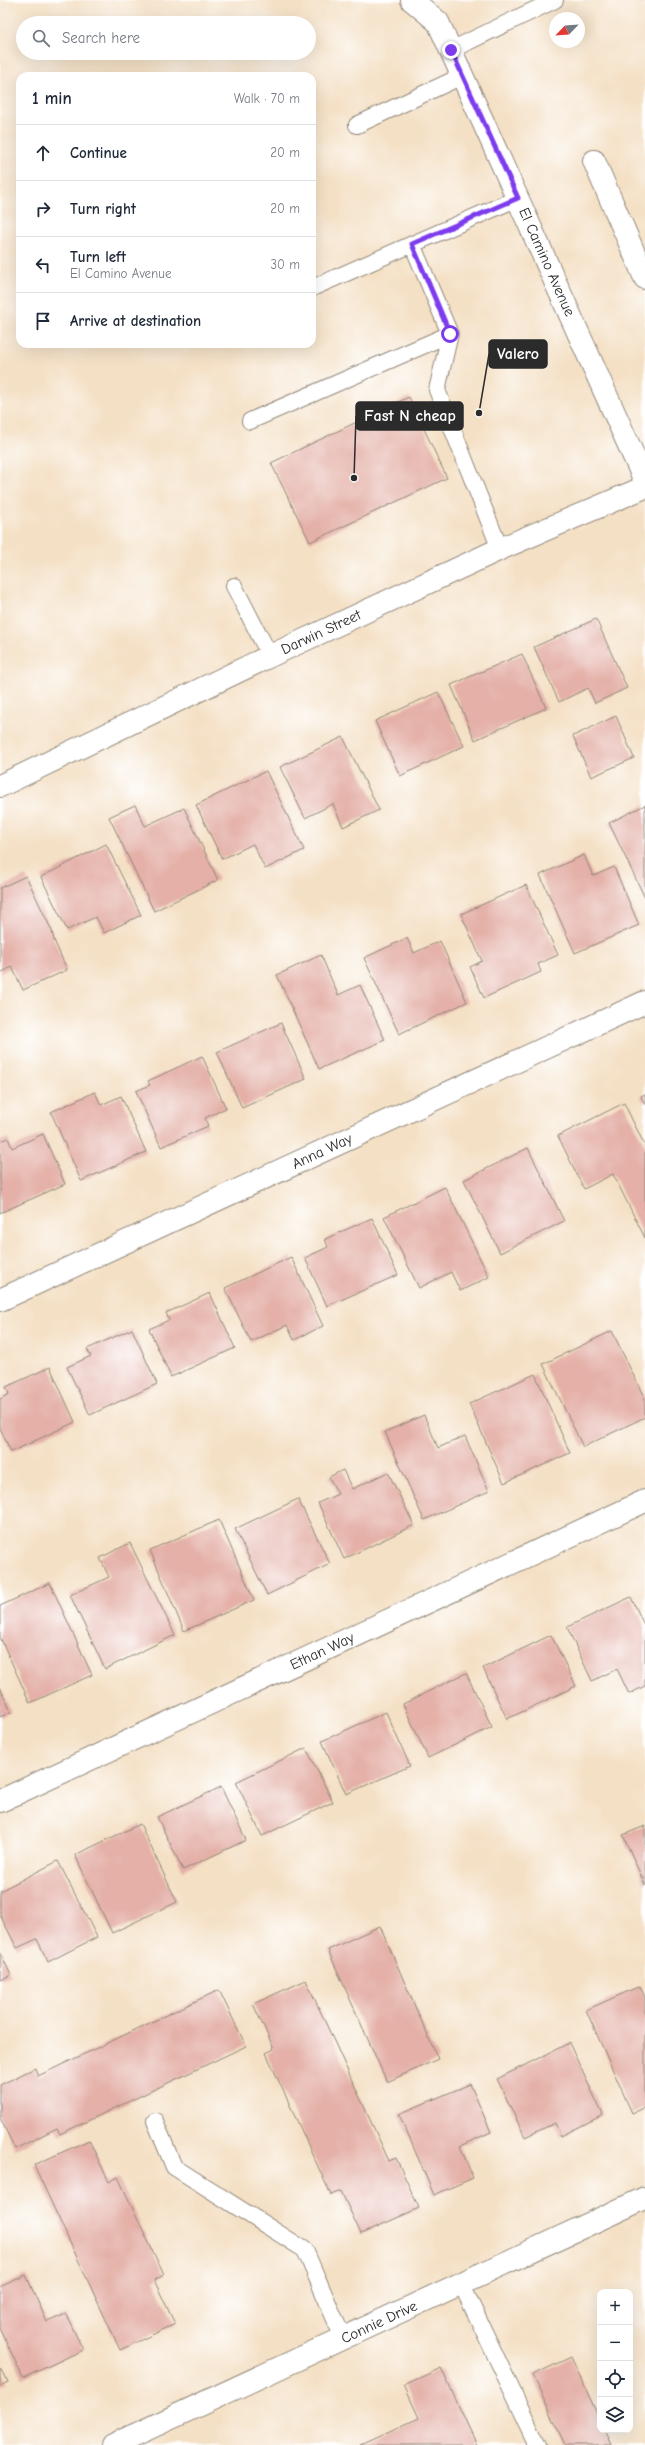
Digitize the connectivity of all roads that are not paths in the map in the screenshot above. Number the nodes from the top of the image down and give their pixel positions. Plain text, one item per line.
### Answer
1 (412, 0) edge
2 (439, 0) edge
3 (554, 0) edge
4 (438, 22) junction
5 (451, 50) junction
6 (462, 76) junction
7 (357, 125) dead end
8 (594, 161) dead end
9 (518, 198) junction
10 (412, 244) junction
11 (645, 278) edge
12 (316, 286) edge
13 (450, 334) junction
14 (250, 421) dead end
15 (645, 481) edge
16 (645, 487) edge
17 (500, 549) junction
18 (234, 586) dead end
19 (270, 656) junction
20 (0, 786) edge
21 (645, 1002) edge
22 (0, 1300) edge
23 (645, 1501) edge
24 (0, 1801) edge
25 (154, 2121) dead end
26 (645, 2198) edge
27 (461, 2283) junction
28 (343, 2338) junction
29 (149, 2437) edge
30 (113, 2445) edge
31 (538, 2445) edge

1 - 4 street, El Camino Avenue
2 - 4 street, El Camino Avenue
3 - 5 lane
4 - 5 street, El Camino Avenue
5 - 6 street, El Camino Avenue
6 - 7 lane
6 - 9 street, El Camino Avenue
8 - 11 street
9 - 10 lane
9 - 15 street, El Camino Avenue
10 - 12 lane
10 - 13 lane
13 - 14 lane
13 - 17 lane
16 - 17 street, Darwin Street
17 - 19 street, Darwin Street
18 - 19 lane
19 - 20 street, Darwin Street
21 - 22 street, Anna Way
23 - 24 street, Ethan Way
25 - 28 lane
26 - 27 street, Connie Drive
27 - 28 street, Connie Drive
27 - 31 lane
28 - 29 street, Connie Drive
29 - 30 street, Connie Drive

